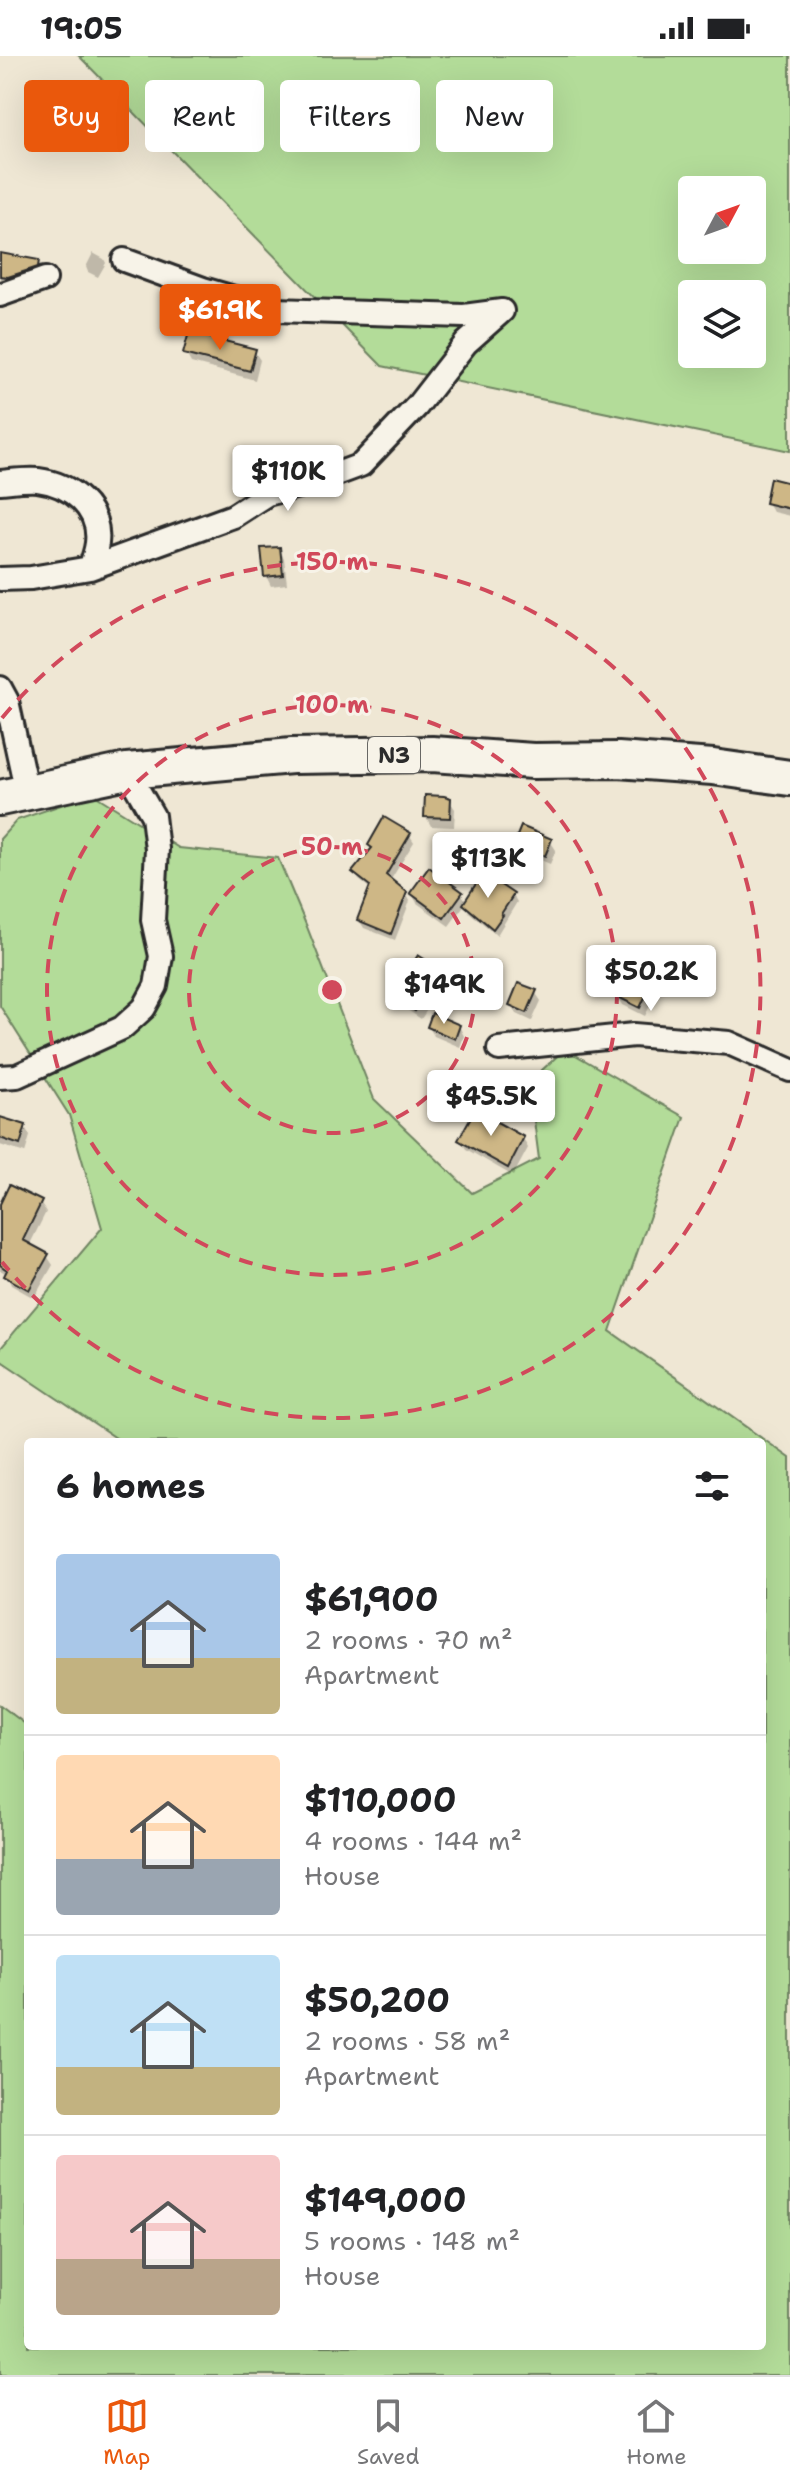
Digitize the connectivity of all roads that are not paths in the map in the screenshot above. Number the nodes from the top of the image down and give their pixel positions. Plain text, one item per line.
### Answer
1 (124, 260) dead end
2 (45, 279) dead end
3 (0, 295) edge
4 (0, 482) edge
5 (90, 568) junction
6 (0, 579) edge
7 (0, 688) edge
8 (127, 771) junction
9 (790, 778) edge
10 (13, 796) edge
11 (499, 1049) dead end
12 (790, 1070) edge
13 (0, 1077) edge

1 - 5 street
2 - 3 street
4 - 5 street
5 - 6 street
7 - 10 street
8 - 9 main road, N3
8 - 10 main road, N3
8 - 13 street
11 - 12 street

